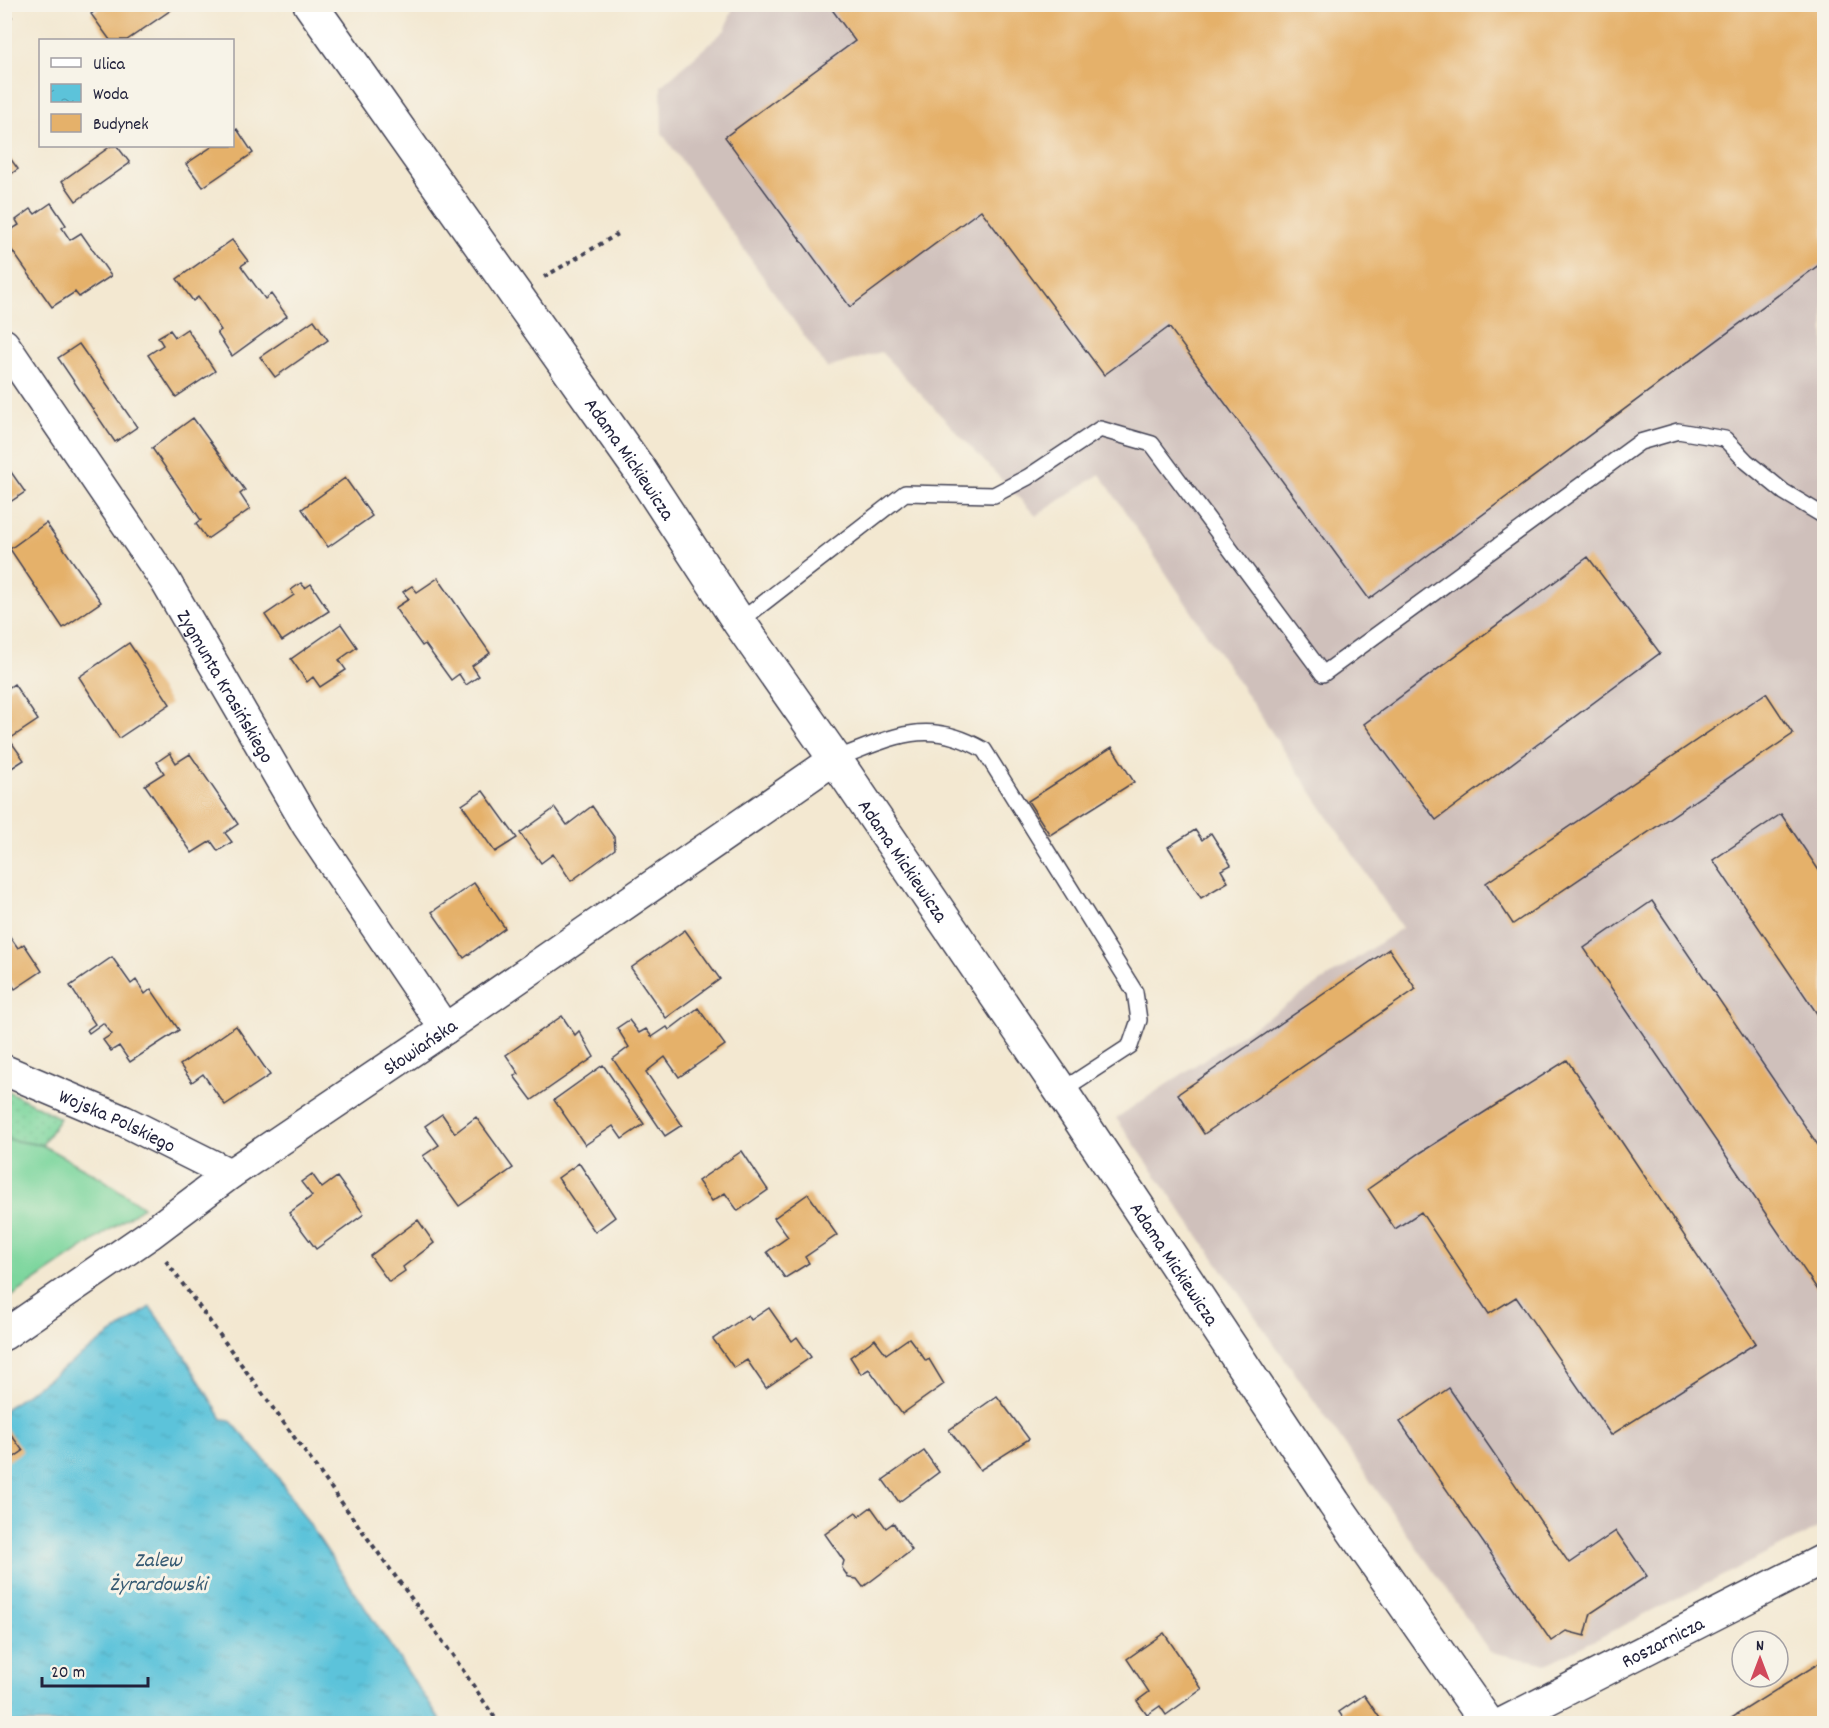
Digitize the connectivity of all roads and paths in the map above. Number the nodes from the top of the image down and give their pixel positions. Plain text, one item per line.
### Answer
1 (310, 4) edge
2 (621, 232) dead end
3 (539, 280) dead end
4 (4, 344) edge
5 (1824, 516) edge
6 (739, 622) junction
7 (835, 759) junction
8 (446, 1029) junction
9 (4, 1070) edge
10 (1061, 1091) junction
11 (230, 1174) junction
12 (161, 1254) dead end
13 (4, 1335) edge
14 (1824, 1559) edge
15 (499, 1724) edge
16 (1488, 1724) edge
17 (1500, 1724) edge

1 - 6 street, Adama Mickiewicza
2 - 3 path
4 - 8 street, Zygmunta Krasińskiego
5 - 6 lane
6 - 7 street, Adama Mickiewicza
7 - 8 street, Słowiańska
7 - 10 street, Adama Mickiewicza
7 - 10 lane
8 - 11 street, Słowiańska
9 - 11 street, Wojska Polskiego
10 - 16 street, Adama Mickiewicza
11 - 13 street, Słowiańska
12 - 15 path
14 - 17 street, Roszarnicza

